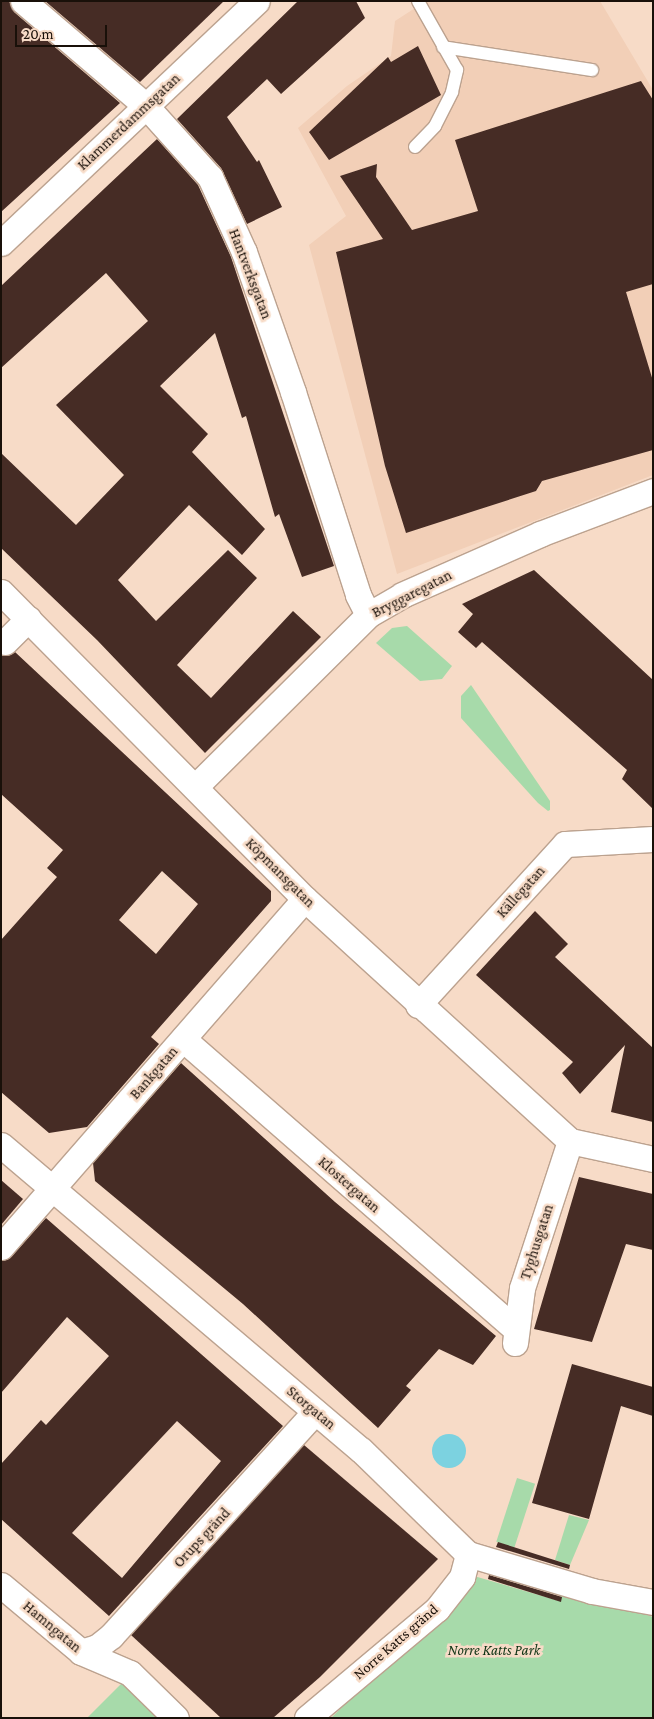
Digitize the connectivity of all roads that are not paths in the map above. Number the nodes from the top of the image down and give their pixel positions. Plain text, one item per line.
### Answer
1 (23, 1) edge
2 (257, 1) edge
3 (418, 1) edge
4 (443, 47) junction
5 (592, 70) dead end
6 (146, 106) junction
7 (415, 146) dead end
8 (1, 243) edge
9 (653, 491) edge
10 (1, 592) edge
11 (368, 615) junction
12 (28, 619) junction
13 (5, 642) dead end
14 (195, 787) junction
15 (653, 839) edge
16 (305, 899) junction
17 (418, 1005) junction
18 (183, 1039) junction
19 (570, 1141) junction
20 (1, 1145) edge
21 (653, 1159) edge
22 (53, 1190) junction
23 (1, 1247) edge
24 (515, 1338) joint
25 (315, 1412) junction
26 (468, 1554) junction
27 (1, 1584) edge
28 (653, 1602) edge
29 (81, 1652) junction
30 (176, 1718) edge
31 (307, 1718) edge

1 - 6 street, Hantverksgatan
2 - 6 street, Klammerdammsgatan
3 - 4 lane
4 - 5 lane
4 - 7 lane
6 - 8 street, Klammerdammsgatan
6 - 11 street, Hantverksgatan
9 - 11 street, Bryggaregatan
10 - 12 street, Köpmansgatan
11 - 14 street, Bryggaregatan
12 - 13 street
12 - 14 street, Köpmansgatan
14 - 16 street, Köpmansgatan
15 - 17 street, Källegatan
16 - 17 street, Köpmansgatan
16 - 18 street, Bankgatan
17 - 19 street, Köpmansgatan
18 - 22 street, Bankgatan
18 - 24 street, Klostergatan
19 - 21 street
19 - 24 street, Tyghusgatan
20 - 22 street, Storgatan
22 - 23 street, Bankgatan
22 - 25 street, Storgatan
25 - 26 street, Storgatan
25 - 29 street, Orups gränd
26 - 28 street, Storgatan
26 - 31 street, Norre Katts gränd
27 - 29 street, Hamngatan
29 - 30 street, Hamngatan

